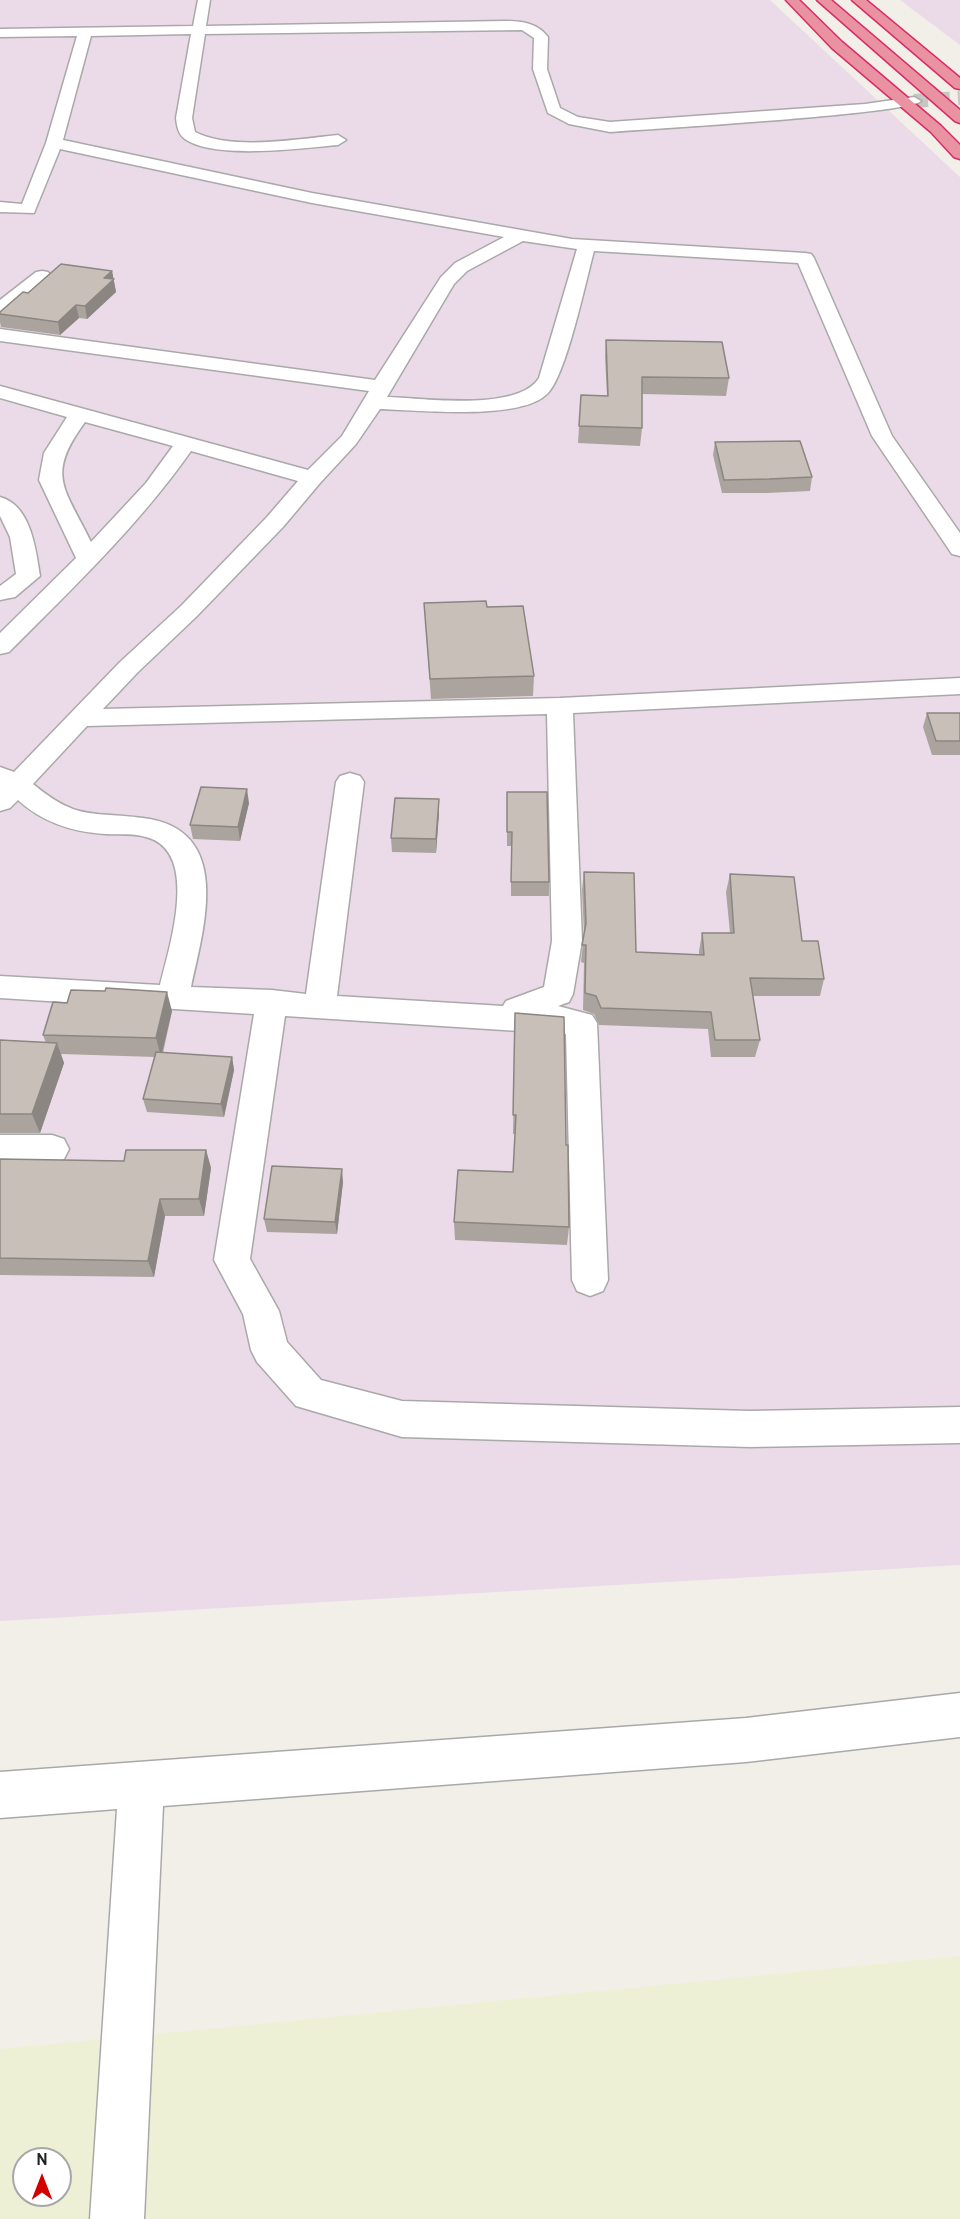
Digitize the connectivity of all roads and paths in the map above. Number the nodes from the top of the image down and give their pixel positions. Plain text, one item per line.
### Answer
1 (204, 0) edge
2 (792, 0) edge
3 (823, 0) edge
4 (858, 0) edge
5 (521, 9) dead end
6 (524, 27) junction
7 (197, 31) junction
8 (85, 32) junction
9 (0, 33) edge
10 (960, 85) edge
11 (909, 102) junction
12 (960, 118) edge
13 (338, 140) dead end
14 (54, 143) junction
15 (960, 154) edge
16 (0, 207) edge
17 (521, 235) junction
18 (587, 244) junction
19 (42, 276) dead end
20 (0, 309) edge
21 (0, 335) edge
22 (0, 392) edge
23 (377, 395) junction
24 (80, 415) junction
25 (185, 444) junction
26 (312, 478) junction
27 (0, 504) edge
28 (960, 549) edge
29 (88, 558) junction
30 (0, 593) edge
31 (0, 647) edge
32 (960, 686) edge
33 (560, 706) junction
34 (82, 718) junction
35 (350, 782) dead end
36 (6, 787) edge
37 (0, 987) edge
38 (173, 997) junction
39 (272, 1002) junction
40 (320, 1005) junction
41 (581, 1023) junction
42 (0, 1149) edge
43 (52, 1149) dead end
44 (590, 1280) dead end
45 (960, 1425) edge
46 (960, 1715) edge
47 (141, 1785) junction
48 (0, 1795) edge
49 (117, 2219) edge

1 - 7 street
2 - 11 highway
3 - 12 highway
4 - 10 highway
5 - 6 street
6 - 7 street
6 - 11 street
7 - 8 street
7 - 13 street
8 - 9 street
8 - 14 street
11 - 15 highway
14 - 16 street
14 - 17 street
17 - 18 street
17 - 23 street
18 - 23 street
18 - 28 street
19 - 20 street
21 - 23 street
22 - 24 street
23 - 26 street
24 - 25 street
24 - 29 street
25 - 26 street
25 - 29 street
26 - 34 street
27 - 30 street
29 - 31 street
32 - 33 street
33 - 34 street
33 - 41 street
34 - 36 street
35 - 40 street
36 - 38 street
37 - 38 street
38 - 39 street
39 - 40 street
39 - 45 street
40 - 41 street
41 - 44 street
42 - 43 street
46 - 47 street
47 - 48 street
47 - 49 street

